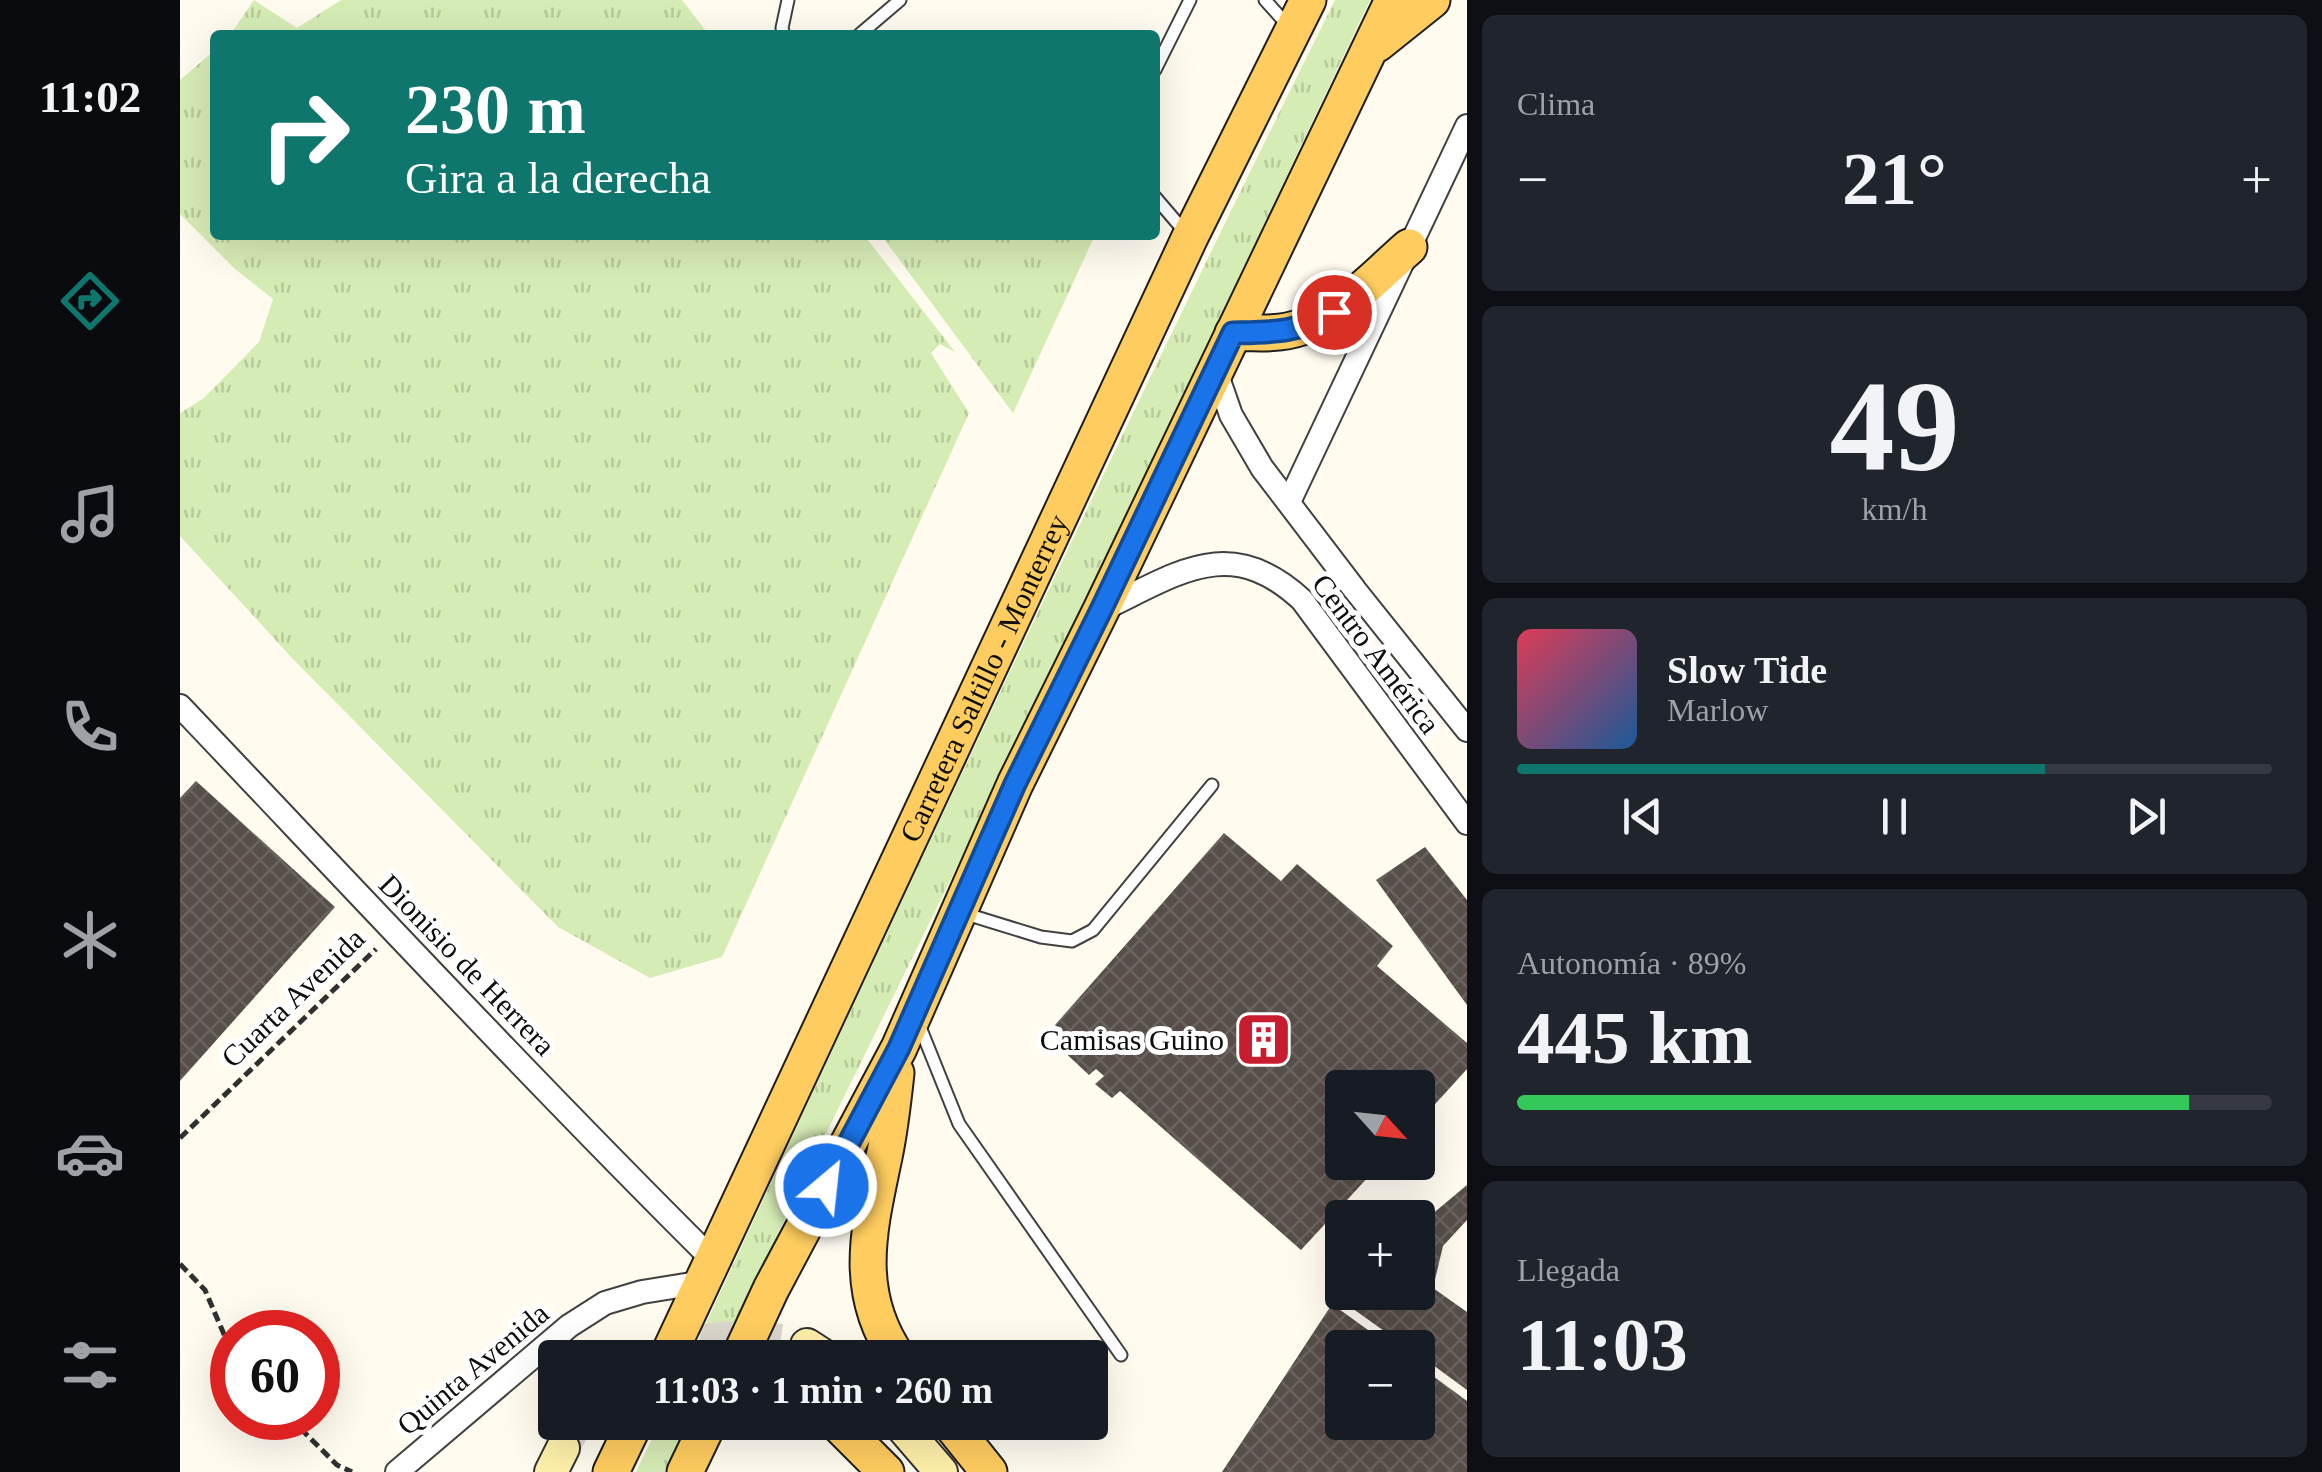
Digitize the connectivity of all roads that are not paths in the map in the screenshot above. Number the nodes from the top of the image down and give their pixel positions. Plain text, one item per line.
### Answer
1 (788, 0) edge
2 (900, 0) edge
3 (1190, 0) edge
4 (1266, 0) edge
5 (1394, 0) edge
6 (1432, 0) edge
7 (1301, 16) edge
8 (783, 30) edge
9 (865, 30) edge
10 (1368, 50) junction
11 (1160, 60) edge
12 (1467, 126) edge
13 (1160, 203) edge
14 (1190, 237) junction
15 (1408, 248) junction
16 (1233, 333) junction
17 (1215, 369) junction
18 (1289, 502) junction
19 (1101, 610) junction
20 (180, 706) edge
21 (1467, 730) edge
22 (1212, 785) dead end
23 (1467, 823) edge
24 (959, 912) junction
25 (914, 1014) junction
26 (899, 1048) junction
27 (709, 1272) junction
28 (676, 1340) edge
29 (747, 1340) edge
30 (887, 1340) edge
31 (1122, 1356) dead end
32 (626, 1440) edge
33 (701, 1440) edge
34 (706, 1440) edge
35 (854, 1440) edge
36 (914, 1440) edge
37 (963, 1440) edge
38 (689, 1465) edge
39 (397, 1472) edge
40 (611, 1472) edge
41 (886, 1472) edge
42 (942, 1472) edge
43 (989, 1472) edge

1 - 8 lane
2 - 9 lane
3 - 11 lane
4 - 7 lane
5 - 10 main road
6 - 10 main road
7 - 14 main road, Carretera Saltillo - Monterrey
10 - 16 main road
12 - 15 street
13 - 14 lane
14 - 27 main road, Carretera Saltillo - Monterrey
15 - 16 main road
15 - 18 street
16 - 17 main road
17 - 18 street, Centro América
17 - 19 main road
18 - 21 street, Centro América
19 - 23 street, Centro América
19 - 24 main road
20 - 27 street, Dionisio de Herrera
22 - 24 lane
24 - 25 main road
25 - 26 main road
25 - 31 lane
26 - 29 main road
26 - 30 main road
27 - 28 main road, Carretera Saltillo - Monterrey
27 - 39 street, Quinta Avenida
32 - 40 main road
33 - 38 main road
34 - 38 main road
35 - 41 main road
36 - 42 street
37 - 43 main road

